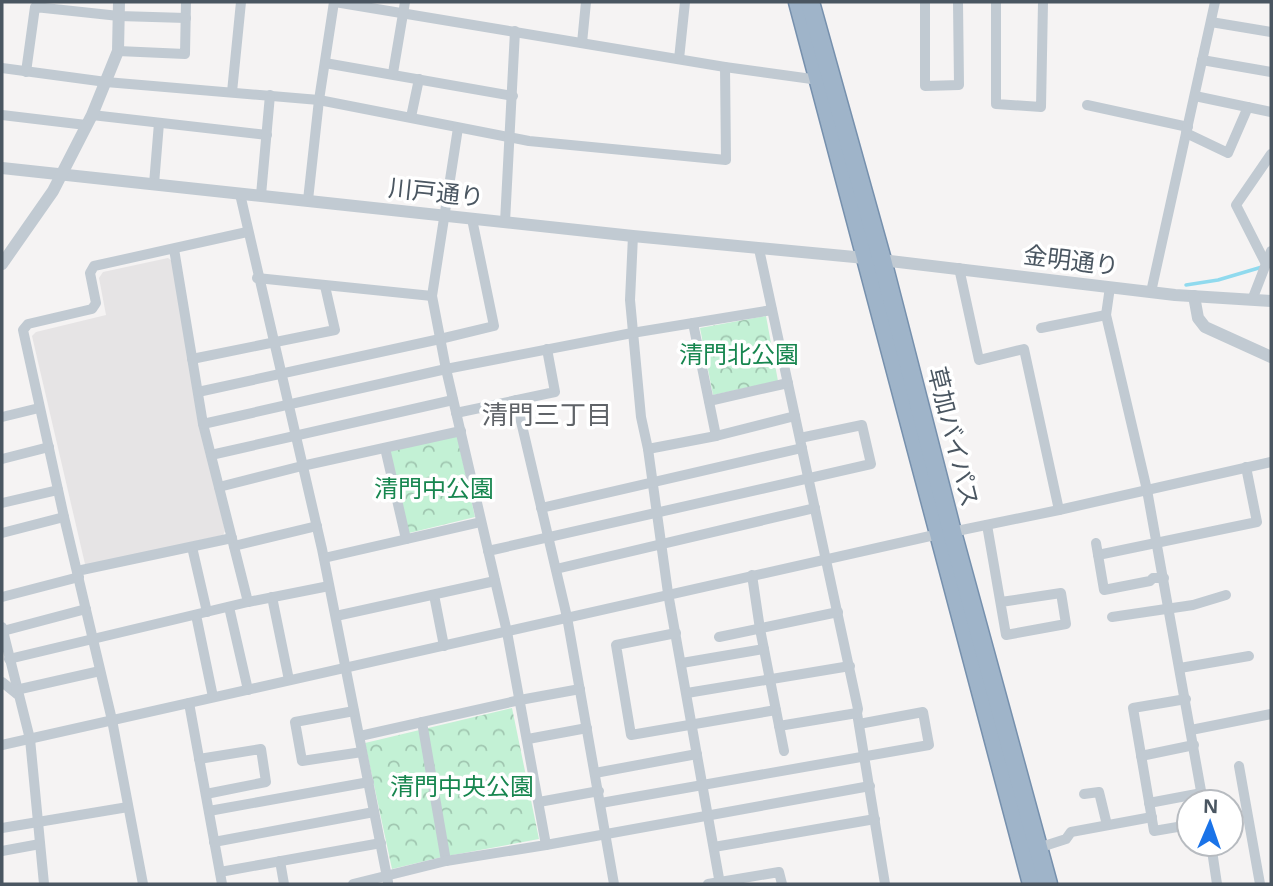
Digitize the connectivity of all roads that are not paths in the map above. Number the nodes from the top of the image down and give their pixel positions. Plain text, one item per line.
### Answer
1 (119, 2) edge
2 (186, 2) edge
3 (240, 2) edge
4 (335, 2) edge
5 (586, 2) edge
6 (685, 2) edge
7 (798, 2) edge
8 (810, 2) edge
9 (925, 2) edge
10 (958, 2) edge
11 (996, 2) edge
12 (1044, 2) edge
13 (1211, 3) edge
14 (404, 7) edge
15 (119, 16) junction
16 (186, 18) junction
17 (1211, 22) junction
18 (515, 31) junction
19 (1271, 32) edge
20 (582, 43) junction
21 (118, 51) junction
22 (680, 59) junction
23 (1202, 60) junction
24 (325, 63) junction
25 (725, 67) junction
26 (2, 68) edge
27 (26, 72) junction
28 (1271, 72) edge
29 (393, 73) junction
30 (419, 79) junction
31 (819, 80) junction
32 (106, 82) junction
33 (232, 92) junction
34 (270, 95) junction
35 (513, 96) junction
36 (1195, 96) junction
37 (319, 100) junction
38 (1087, 105) dead end
39 (1248, 107) junction
40 (1271, 112) edge
41 (2, 115) edge
42 (411, 117) junction
43 (89, 120) junction
44 (159, 123) junction
45 (458, 128) junction
46 (1187, 130) junction
47 (267, 135) junction
48 (509, 138) junction
49 (1271, 154) edge
50 (2, 168) edge
51 (63, 174) junction
52 (153, 184) junction
53 (240, 194) junction
54 (261, 195) junction
55 (308, 200) junction
56 (446, 215) junction
57 (472, 219) junction
58 (505, 222) junction
59 (247, 232) junction
60 (634, 236) junction
61 (174, 249) junction
62 (759, 249) junction
63 (1269, 258) edge
64 (873, 259) junction
65 (2, 264) edge
66 (958, 268) junction
67 (257, 278) junction
68 (325, 286) junction
69 (1110, 287) junction
70 (1151, 292) junction
71 (432, 296) junction
72 (1194, 296) junction
73 (1252, 300) junction
74 (1271, 301) edge
75 (772, 310) junction
76 (1106, 315) junction
77 (693, 323) junction
78 (1041, 328) dead end
79 (632, 333) junction
80 (440, 340) junction
81 (273, 342) junction
82 (547, 349) junction
83 (1271, 357) edge
84 (192, 359) junction
85 (446, 369) junction
86 (280, 374) junction
87 (788, 383) junction
88 (198, 392) junction
89 (453, 400) junction
90 (516, 400) junction
91 (709, 401) junction
92 (288, 405) junction
93 (39, 408) junction
94 (456, 413) junction
95 (795, 416) junction
96 (2, 417) edge
97 (203, 424) junction
98 (461, 431) junction
99 (295, 436) junction
100 (716, 436) junction
101 (801, 443) junction
102 (49, 447) junction
103 (385, 448) junction
104 (648, 449) junction
105 (211, 455) junction
106 (2, 458) edge
107 (1271, 462) edge
108 (302, 466) junction
109 (1247, 467) junction
110 (809, 479) junction
111 (652, 481) junction
112 (219, 486) junction
113 (58, 489) junction
114 (1147, 490) junction
115 (2, 503) edge
116 (815, 508) junction
117 (541, 509) junction
118 (1059, 510) junction
119 (655, 512) junction
120 (64, 517) junction
121 (481, 522) junction
122 (987, 525) junction
123 (317, 526) junction
124 (2, 533) edge
125 (946, 533) junction
126 (407, 538) junction
127 (548, 538) junction
128 (233, 542) junction
129 (660, 543) junction
130 (1157, 543) junction
131 (192, 547) junction
132 (488, 551) junction
133 (324, 558) junction
134 (827, 558) junction
135 (555, 569) junction
136 (78, 574) junction
137 (752, 575) junction
138 (1164, 578) junction
139 (495, 581) junction
140 (329, 586) junction
141 (668, 593) junction
142 (434, 595) junction
143 (1226, 595) dead end
144 (2, 597) edge
145 (272, 597) junction
146 (248, 602) junction
147 (1001, 602) junction
148 (229, 607) junction
149 (1168, 608) junction
150 (86, 610) junction
151 (838, 612) junction
152 (201, 613) junction
153 (336, 616) junction
154 (567, 617) junction
155 (1112, 617) dead end
156 (2, 629) edge
157 (760, 629) junction
158 (507, 632) junction
159 (676, 633) junction
160 (719, 637) dead end
161 (92, 639) junction
162 (444, 646) junction
163 (764, 649) junction
164 (1249, 656) dead end
165 (9, 659) junction
166 (682, 663) junction
167 (850, 666) junction
168 (1180, 667) junction
169 (347, 668) junction
170 (100, 671) junction
171 (289, 680) junction
172 (770, 680) junction
173 (2, 682) edge
174 (580, 689) junction
175 (248, 690) junction
176 (17, 692) junction
177 (687, 693) junction
178 (213, 697) junction
179 (520, 699) junction
180 (1186, 699) junction
181 (189, 703) junction
182 (776, 710) junction
183 (355, 711) junction
184 (1271, 714) edge
185 (858, 718) junction
186 (112, 720) junction
187 (422, 722) junction
188 (692, 724) junction
189 (779, 726) junction
190 (587, 727) junction
191 (1191, 730) junction
192 (360, 736) junction
193 (30, 739) junction
194 (528, 739) junction
195 (1194, 745) junction
196 (2, 746) edge
197 (784, 751) dead end
198 (362, 752) junction
199 (698, 754) junction
200 (1141, 755) junction
201 (865, 757) junction
202 (199, 759) junction
203 (1239, 766) dead end
204 (595, 773) junction
205 (369, 782) junction
206 (703, 786) junction
207 (870, 786) junction
208 (1201, 788) edge
209 (598, 791) junction
210 (205, 794) junction
211 (1084, 794) dead end
212 (1175, 800) edge
213 (539, 802) junction
214 (601, 803) junction
215 (1149, 803) junction
216 (128, 807) junction
217 (209, 811) junction
218 (374, 812) junction
219 (709, 816) junction
220 (1152, 817) junction
221 (875, 819) junction
222 (39, 824) junction
223 (1107, 825) junction
224 (1175, 827) edge
225 (2, 828) edge
226 (606, 834) junction
227 (214, 842) junction
228 (381, 843) junction
229 (40, 844) junction
230 (546, 845) junction
231 (714, 847) junction
232 (1038, 848) junction
233 (2, 851) edge
234 (1213, 858) edge
235 (446, 860) junction
236 (280, 861) junction
237 (220, 872) junction
238 (388, 881) edge
239 (44, 884) edge
240 (143, 884) edge
241 (222, 884) edge
242 (284, 884) edge
243 (353, 884) edge
244 (614, 884) edge
245 (716, 884) edge
246 (782, 884) edge
247 (885, 884) edge
248 (1032, 884) edge
249 (1048, 884) edge
250 (1217, 884) edge
251 (1259, 884) edge

1 - 15 street
2 - 16 street
3 - 33 street
4 - 14 street
4 - 24 street
5 - 20 street
6 - 22 street
7 - 31 highway, 草加バイパス
8 - 64 highway, 草加バイパス
9 - 10 street
11 - 12 street
13 - 17 street
14 - 18 street
14 - 29 street
15 - 16 street
15 - 21 street
15 - 27 street
16 - 21 street
17 - 19 street
17 - 23 street
18 - 20 street
18 - 35 street
20 - 22 street
21 - 32 street
22 - 25 street
23 - 28 street
23 - 36 street
24 - 29 street
24 - 37 street
25 - 31 street
25 - 48 street
26 - 27 street
27 - 32 street
29 - 30 street
30 - 35 street
30 - 42 street
31 - 64 highway, 草加バイパス
32 - 33 street
32 - 43 street
33 - 34 street
34 - 37 street
34 - 47 street
35 - 48 street
36 - 39 street
36 - 46 street
37 - 42 street
37 - 55 street
38 - 46 street
39 - 40 street
39 - 46 street
41 - 43 street
42 - 45 street
43 - 44 street
43 - 51 street
44 - 47 street
44 - 52 street
45 - 48 street
45 - 56 street
46 - 70 street
47 - 54 street
48 - 58 street
49 - 63 street
50 - 51 street, 川戸通り
51 - 52 street, 川戸通り
51 - 65 street
52 - 53 street, 川戸通り
53 - 54 street, 川戸通り
53 - 59 street
54 - 55 street, 川戸通り
55 - 56 street, 川戸通り
56 - 57 street, 川戸通り
56 - 71 street
57 - 58 street, 川戸通り
57 - 80 street
58 - 60 street, 川戸通り
59 - 61 street
59 - 67 street
60 - 62 street, 川戸通り
60 - 79 street
61 - 84 street
61 - 93 street
62 - 64 street, 川戸通り
62 - 75 street
63 - 73 street
64 - 66 street, 金明通り
64 - 125 highway, 草加バイパス
66 - 69 street, 金明通り
66 - 118 street
67 - 68 street
67 - 81 street
68 - 71 street
68 - 81 street
69 - 70 street, 金明通り
69 - 76 street
70 - 72 street, 金明通り
71 - 80 street
72 - 73 street, 金明通り
72 - 83 street
73 - 74 street, 金明通り
75 - 77 street
75 - 87 street
76 - 78 street
76 - 114 street
77 - 79 street
77 - 91 street
79 - 82 street
79 - 104 street
80 - 85 street
80 - 86 street
81 - 84 street
81 - 86 street
82 - 85 street
82 - 90 street
84 - 88 street
85 - 89 street
85 - 92 street
86 - 88 street
86 - 92 street
87 - 91 street
87 - 95 street
88 - 97 street
89 - 94 street
89 - 99 street
90 - 94 street
90 - 117 street
91 - 100 street
92 - 97 street
92 - 99 street
93 - 96 street
93 - 102 street
94 - 98 street
95 - 100 street
95 - 101 street
97 - 105 street
98 - 103 street
98 - 121 street
99 - 105 street
99 - 108 street
100 - 104 street
101 - 110 street
101 - 110 street
101 - 111 street
102 - 106 street
102 - 113 street
103 - 108 street
103 - 126 street
104 - 111 street
105 - 112 street
107 - 109 street
108 - 112 street
108 - 123 street
109 - 114 street
109 - 130 street
110 - 116 street
110 - 119 street
111 - 117 street
111 - 119 street
112 - 128 street
113 - 115 street
113 - 120 street
114 - 118 street
114 - 130 street
116 - 129 street
116 - 134 street
117 - 127 street
118 - 122 street
119 - 127 street
119 - 129 street
120 - 124 street
120 - 136 street
121 - 126 street
121 - 132 street
122 - 125 street
122 - 147 street
123 - 128 street
123 - 133 street
125 - 134 street
125 - 232 highway, 草加バイパス
125 - 248 highway, 草加バイパス
126 - 133 street
127 - 132 street
127 - 135 street
128 - 131 street
128 - 146 street
129 - 135 street
129 - 141 street
130 - 138 street
130 - 138 street
131 - 136 street
131 - 152 street
132 - 139 street
133 - 140 street
134 - 137 street
134 - 151 street
135 - 154 street
136 - 144 street
136 - 150 street
137 - 141 street
137 - 157 street
138 - 149 street
139 - 142 street
139 - 158 street
140 - 145 street
140 - 153 street
141 - 154 street
141 - 159 street
142 - 153 street
142 - 162 street
143 - 149 street
145 - 146 street
145 - 171 street
146 - 148 street
147 - 147 street
148 - 152 street
148 - 175 street
149 - 155 street
149 - 168 street
150 - 156 street
150 - 161 street
151 - 157 street
151 - 167 street
152 - 161 street
152 - 178 street
153 - 169 street
154 - 158 street
154 - 174 street
156 - 165 street
157 - 160 street
157 - 163 street
158 - 162 street
158 - 179 street
159 - 166 street
159 - 188 street
161 - 165 street
161 - 170 street
162 - 169 street
163 - 166 street
163 - 172 street
164 - 168 street
165 - 176 street
166 - 177 street
167 - 172 street
167 - 185 street
168 - 180 street
169 - 171 street
169 - 183 street
170 - 176 street
170 - 186 street
171 - 175 street
172 - 177 street
172 - 182 street
173 - 176 street
174 - 179 street
174 - 190 street
175 - 178 street
176 - 193 street
177 - 188 street
178 - 181 street
179 - 187 street
179 - 194 street
180 - 191 street
180 - 200 street
181 - 186 street
181 - 202 street
182 - 188 street
182 - 189 street
183 - 192 street
183 - 198 street
184 - 191 street
185 - 189 street
185 - 201 street
185 - 201 street
186 - 193 street
186 - 216 street
187 - 192 street
187 - 235 street
188 - 199 street
189 - 197 street
190 - 194 street
190 - 204 street
191 - 195 street
192 - 198 street
193 - 196 street
193 - 222 street
194 - 213 street
195 - 200 street
195 - 208 street
198 - 205 street
199 - 204 street
199 - 206 street
200 - 215 street
201 - 206 street
201 - 207 street
202 - 210 street
202 - 210 street
203 - 251 street
204 - 209 street
205 - 217 street
205 - 218 street
206 - 214 street
206 - 219 street
207 - 219 street
207 - 221 street
209 - 213 street
209 - 214 street
210 - 217 street
211 - 223 street
212 - 215 street
213 - 230 street
214 - 226 street
215 - 220 street
216 - 222 street
216 - 240 street
217 - 227 street
218 - 227 street
218 - 228 street
219 - 226 street
219 - 231 street
220 - 223 street
220 - 224 street
221 - 231 street
221 - 247 street
222 - 225 street
222 - 229 street
223 - 232 street
226 - 230 street
226 - 244 street
227 - 237 street
228 - 236 street
228 - 238 street
229 - 233 street
229 - 239 street
230 - 235 street
231 - 245 street
232 - 249 highway, 草加バイパス
234 - 250 street
235 - 238 street
236 - 237 street
236 - 242 street
237 - 241 street
238 - 243 street
245 - 246 street

